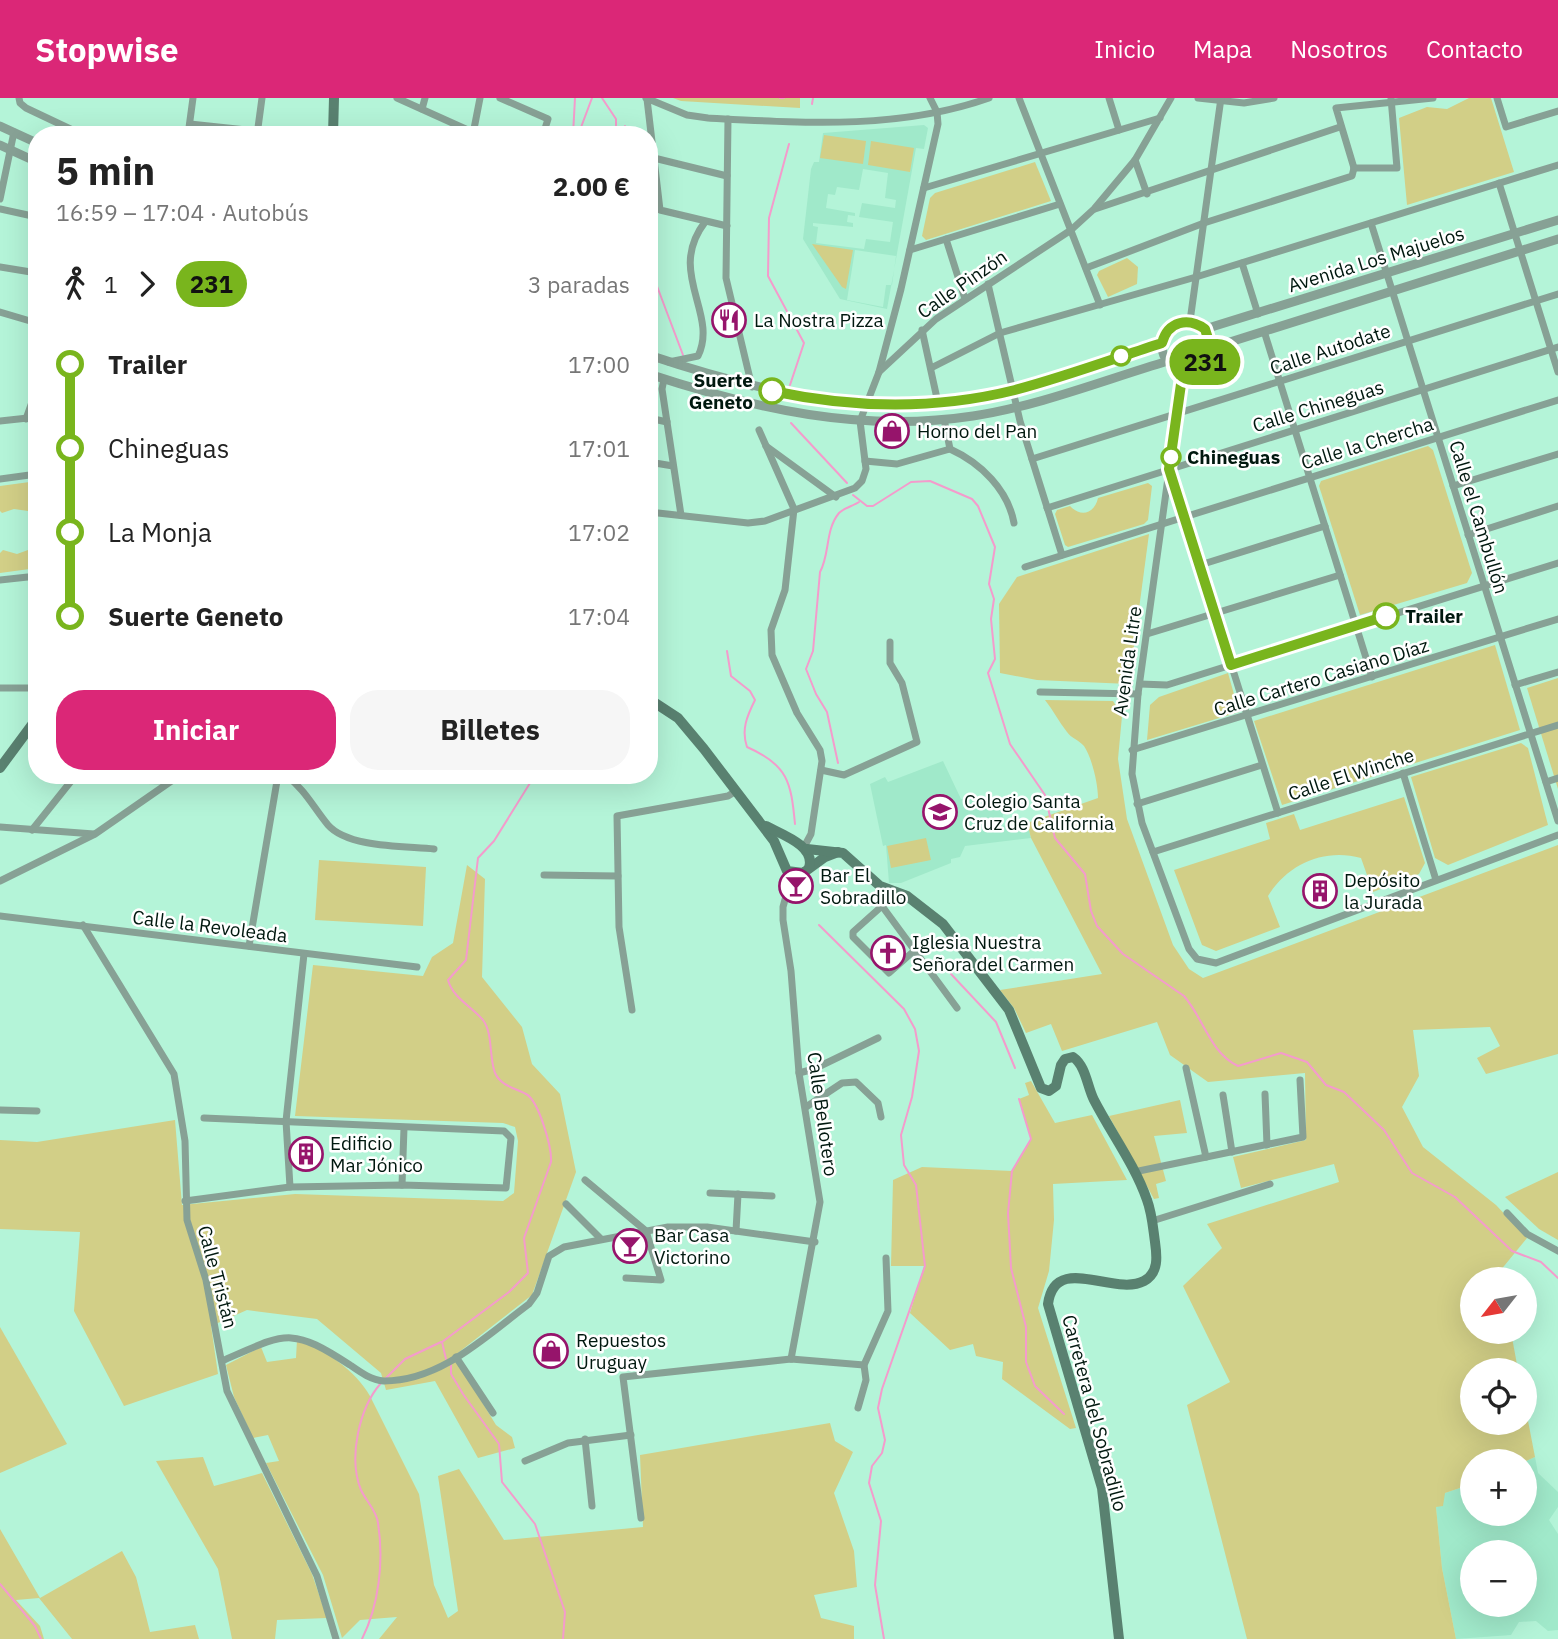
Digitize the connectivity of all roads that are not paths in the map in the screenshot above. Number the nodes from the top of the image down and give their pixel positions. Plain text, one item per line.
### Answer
1 (193, 98) edge
2 (262, 98) edge
3 (334, 98) edge
4 (397, 98) edge
5 (425, 98) edge
6 (480, 98) edge
7 (500, 98) edge
8 (647, 98) edge
9 (930, 98) edge
10 (989, 98) edge
11 (1019, 98) edge
12 (1109, 98) edge
13 (1171, 98) edge
14 (1198, 98) edge
15 (1274, 98) edge
16 (1433, 98) edge
17 (1497, 98) edge
18 (1220, 100) edge
19 (19, 101) edge
20 (1392, 101) edge
21 (422, 109) junction
22 (1558, 111) edge
23 (937, 113) junction
24 (1160, 118) junction
25 (728, 119) junction
26 (190, 124) joint
27 (0, 125) edge
28 (66, 126) edge
29 (205, 126) edge
30 (258, 126) edge
31 (332, 126) edge
32 (458, 126) edge
33 (476, 126) edge
34 (546, 126) edge
35 (650, 126) edge
36 (1340, 127) junction
37 (1119, 130) junction
38 (14, 132) junction
39 (28, 139) edge
40 (0, 145) edge
41 (10, 149) junction
42 (1040, 154) junction
43 (28, 158) edge
44 (658, 159) edge
45 (1135, 160) junction
46 (1558, 165) edge
47 (1354, 168) junction
48 (1211, 170) junction
49 (727, 176) junction
50 (1499, 183) junction
51 (924, 188) junction
52 (658, 193) edge
53 (1147, 194) junction
54 (0, 199) edge
55 (1060, 204) junction
56 (0, 209) edge
57 (1094, 209) junction
58 (28, 215) edge
59 (1558, 220) edge
60 (705, 222) junction
61 (1204, 223) junction
62 (1371, 223) junction
63 (727, 226) junction
64 (1071, 230) junction
65 (1514, 234) junction
66 (946, 239) junction
67 (1558, 239) edge
68 (910, 250) junction
69 (1520, 250) junction
70 (1242, 263) junction
71 (0, 267) edge
72 (1087, 268) junction
73 (28, 272) edge
74 (1387, 274) junction
75 (1196, 277) junction
76 (988, 284) junction
77 (1392, 291) junction
78 (1558, 294) edge
79 (965, 299) junction
80 (1536, 301) junction
81 (1100, 305) junction
82 (0, 312) edge
83 (1258, 314) junction
84 (28, 320) edge
85 (1191, 321) junction
86 (1205, 329) junction
87 (922, 330) junction
88 (1264, 331) junction
89 (1000, 333) junction
90 (1408, 341) junction
91 (1162, 343) junction
92 (1211, 348) junction
93 (1554, 348) edge
94 (658, 358) edge
95 (1168, 361) junction
96 (668, 362) junction
97 (931, 368) junction
98 (1183, 370) junction
99 (879, 372) junction
100 (1558, 372) edge
101 (658, 377) edge
102 (664, 379) junction
103 (1280, 381) junction
104 (752, 387) junction
105 (1014, 390) junction
106 (1423, 390) junction
107 (1558, 400) edge
108 (939, 403) junction
109 (868, 405) junction
110 (1017, 407) junction
111 (28, 413) edge
112 (1177, 414) junction
113 (26, 419) joint
114 (944, 419) junction
115 (658, 420) edge
116 (860, 421) junction
117 (0, 422) edge
118 (667, 422) junction
119 (759, 430) dead end
120 (1294, 430) junction
121 (1438, 438) junction
122 (764, 445) junction
123 (950, 449) junction
124 (1558, 454) edge
125 (1032, 458) junction
126 (865, 461) junction
127 (658, 464) edge
128 (673, 466) junction
129 (1169, 469) junction
130 (28, 475) edge
131 (1310, 477) junction
132 (0, 479) edge
133 (1453, 486) junction
134 (836, 496) junction
135 (1558, 506) edge
136 (1047, 508) junction
137 (794, 509) junction
138 (658, 513) edge
139 (681, 515) junction
140 (1185, 517) junction
141 (1014, 523) dead end
142 (1162, 524) junction
143 (1325, 526) junction
144 (1468, 535) junction
145 (1062, 555) junction
146 (1558, 563) edge
147 (1200, 565) junction
148 (1025, 567) dead end
149 (1340, 575) junction
150 (28, 577) edge
151 (0, 580) edge
152 (1484, 586) junction
153 (1214, 614) junction
154 (1558, 619) edge
155 (1356, 626) junction
156 (1147, 634) junction
157 (1501, 637) junction
158 (890, 642) dead end
159 (1231, 665) junction
160 (1558, 672) edge
161 (1372, 677) junction
162 (1140, 684) junction
163 (1516, 685) junction
164 (0, 688) edge
165 (28, 688) edge
166 (1040, 692) dead end
167 (1138, 694) junction
168 (658, 705) edge
169 (1247, 717) junction
170 (1558, 725) edge
171 (28, 730) edge
172 (1531, 734) junction
173 (1132, 750) junction
174 (1262, 765) junction
175 (0, 768) edge
176 (821, 770) junction
177 (1403, 773) junction
178 (1558, 778) edge
179 (1546, 782) junction
180 (72, 784) edge
181 (166, 784) edge
182 (276, 784) edge
183 (297, 784) edge
184 (736, 791) junction
185 (1137, 804) junction
186 (1278, 813) junction
187 (1558, 821) edge
188 (762, 823) junction
189 (0, 827) edge
190 (32, 830) junction
191 (95, 834) junction
192 (1558, 835) edge
193 (803, 847) junction
194 (434, 849) dead end
195 (838, 852) junction
196 (1153, 852) junction
197 (782, 857) junction
198 (809, 867) junction
199 (792, 874) junction
200 (544, 875) dead end
201 (618, 876) junction
202 (1436, 880) junction
203 (0, 881) edge
204 (880, 886) junction
205 (882, 906) junction
206 (0, 916) edge
207 (83, 925) junction
208 (249, 946) junction
209 (915, 950) junction
210 (304, 954) junction
211 (417, 967) dead end
212 (957, 1007) dead end
213 (632, 1010) dead end
214 (878, 1038) dead end
215 (1185, 1068) dead end
216 (799, 1073) junction
217 (1300, 1080) dead end
218 (1265, 1094) dead end
219 (1223, 1095) dead end
220 (806, 1107) junction
221 (0, 1110) edge
222 (37, 1111) dead end
223 (881, 1117) dead end
224 (204, 1118) dead end
225 (286, 1121) junction
226 (404, 1128) junction
227 (1267, 1145) junction
228 (1232, 1152) junction
229 (1206, 1157) junction
230 (1134, 1172) junction
231 (585, 1181) dead end
232 (1270, 1184) dead end
233 (401, 1185) junction
234 (290, 1186) junction
235 (710, 1193) dead end
236 (738, 1194) junction
237 (772, 1196) dead end
238 (185, 1201) junction
239 (566, 1204) dead end
240 (1507, 1213) dead end
241 (1152, 1222) junction
242 (646, 1231) junction
243 (736, 1231) junction
244 (601, 1239) junction
245 (815, 1242) junction
246 (1558, 1251) edge
247 (886, 1258) dead end
248 (626, 1278) dead end
249 (456, 1357) junction
250 (791, 1359) junction
251 (222, 1361) junction
252 (864, 1365) junction
253 (858, 1408) dead end
254 (493, 1413) dead end
255 (631, 1435) junction
256 (584, 1439) junction
257 (525, 1461) dead end
258 (592, 1506) dead end
259 (641, 1518) dead end
260 (335, 1639) edge
261 (1119, 1639) edge

1 - 26 street
2 - 30 street
3 - 31 main road
4 - 21 street
5 - 21 street
6 - 33 street
7 - 34 street
8 - 25 street
8 - 35 street
9 - 23 street
10 - 23 street
11 - 42 street
12 - 37 street
13 - 24 street, Calle Pinzón
14 - 18 street
15 - 18 street
16 - 20 street
17 - 22 street
18 - 48 street
19 - 28 street
20 - 36 street
20 - 47 street
21 - 32 street
23 - 25 street
23 - 51 street
24 - 37 street
24 - 45 street, Calle Pinzón
25 - 49 street
26 - 29 street
27 - 38 street
36 - 47 street
36 - 48 street
37 - 42 street
38 - 39 street
38 - 41 street
40 - 41 street
41 - 43 street
41 - 54 street
42 - 51 street
42 - 55 street
44 - 49 street
45 - 53 street
45 - 57 street, Calle Pinzón
46 - 50 street
47 - 61 street
48 - 53 street
48 - 61 street
49 - 63 street
50 - 62 street
50 - 65 street
51 - 68 street
52 - 60 street
53 - 57 street
55 - 64 street
55 - 66 street
56 - 58 street
57 - 64 street, Calle Pinzón
59 - 65 street, Avenida Los Majuelos
60 - 63 street
60 - 96 street
61 - 72 street
61 - 75 street
62 - 70 street
62 - 74 street, Calle el Cambullón
63 - 104 street
64 - 72 street
64 - 76 street, Calle Pinzón
65 - 69 street
65 - 74 street, Avenida Los Majuelos
66 - 68 street
66 - 79 street
67 - 69 street, Avenida Los Majuelos
68 - 99 street
69 - 77 street, Avenida Los Majuelos
69 - 80 street
70 - 75 street
70 - 83 street
71 - 73 street
72 - 81 street
74 - 77 street, Calle el Cambullón
74 - 83 street, Avenida Los Majuelos
75 - 81 street
75 - 85 street
76 - 79 street, Calle Pinzón
76 - 89 street
77 - 88 street, Avenida Los Majuelos
77 - 90 street, Calle el Cambullón
78 - 80 street, Calle Autodate
79 - 87 street, Calle Pinzón
80 - 90 street, Calle Autodate
80 - 93 street
81 - 89 street
82 - 84 street
83 - 86 street, Avenida Los Majuelos
85 - 86 street
85 - 91 street
86 - 92 street
87 - 97 street
87 - 99 street, Calle Pinzón
88 - 92 street, Avenida Los Majuelos
88 - 103 street
89 - 97 street
89 - 105 street
90 - 103 street, Calle Autodate
90 - 106 street, Calle el Cambullón
91 - 95 street
91 - 105 street
92 - 98 street
93 - 100 street
93 - 106 street, Calle Chineguas
94 - 96 street
95 - 98 street
95 - 110 street
96 - 102 street
96 - 104 street
97 - 108 street
98 - 112 street, Avenida Litre
99 - 109 street, Calle Pinzón
101 - 102 street
102 - 116 street
102 - 118 street
103 - 112 street, Calle Autodate
103 - 120 street
104 - 109 street
105 - 108 street
105 - 110 street
106 - 120 street, Calle Chineguas
106 - 121 street, Calle el Cambullón
107 - 121 street, Calle la Chercha
108 - 109 street
109 - 116 street, Calle Pinzón
110 - 114 street
110 - 125 street
111 - 113 street
112 - 125 street, Calle Autodate
112 - 129 street, Avenida Litre
113 - 117 street
114 - 116 street
114 - 123 street
115 - 118 street
116 - 126 street
118 - 128 street
119 - 122 street
120 - 129 street, Calle Chineguas
120 - 131 street
121 - 131 street, Calle la Chercha
121 - 133 street, Calle el Cambullón
122 - 134 street
122 - 137 street
123 - 126 street
123 - 141 street
124 - 133 street
125 - 136 street
126 - 134 street
127 - 128 street
128 - 139 street
129 - 136 street, Calle Chineguas
129 - 140 street
129 - 142 street, Avenida Litre
130 - 132 street
131 - 140 street, Calle la Chercha
131 - 143 street
133 - 144 street, Calle el Cambullón
134 - 137 street
135 - 144 street
136 - 145 street
137 - 139 street
137 - 176 street
138 - 139 street
140 - 142 street, Calle la Chercha
140 - 147 street
142 - 145 street, Calle la Chercha
142 - 156 street, Avenida Litre
143 - 147 street
143 - 149 street
144 - 152 street, Calle el Cambullón
145 - 148 street, Calle la Chercha
146 - 152 street
147 - 153 street
149 - 153 street
149 - 155 street
150 - 151 street
152 - 155 street
152 - 157 street, Calle el Cambullón
153 - 156 street
153 - 159 street
154 - 157 street, Calle Cartero Casiano Díaz
155 - 159 street
155 - 161 street
156 - 162 street, Avenida Litre
157 - 161 street, Calle Cartero Casiano Díaz
157 - 163 street, Calle el Cambullón
158 - 176 street
159 - 162 street
159 - 169 street
160 - 163 street
161 - 169 street, Calle Cartero Casiano Díaz
162 - 167 street, Avenida Litre
163 - 172 street, Calle el Cambullón
164 - 165 street
166 - 167 street
167 - 173 street, Avenida Litre
168 - 184 main road
169 - 173 street, Calle Cartero Casiano Díaz
169 - 174 street
170 - 172 street, Calle El Winche
171 - 175 main road
172 - 177 street, Calle El Winche
172 - 179 street, Calle el Cambullón
173 - 185 street, Avenida Litre
174 - 185 street
174 - 186 street
176 - 193 street
177 - 186 street, Calle El Winche
177 - 202 street
178 - 179 street
179 - 187 street, Calle el Cambullón
180 - 190 street
181 - 191 street
182 - 208 street
183 - 194 street
184 - 188 main road
184 - 201 street
185 - 196 street, Avenida Litre
186 - 196 street, Calle El Winche
188 - 193 main road
188 - 197 main road
189 - 190 street
190 - 191 street
191 - 203 street
192 - 202 street
193 - 195 main road
193 - 197 main road
193 - 198 main road
195 - 198 main road
195 - 204 main road, Carretera del Sobradillo
196 - 202 street, Avenida Litre
197 - 199 main road
198 - 199 main road
199 - 216 street, Calle Bellotero
200 - 201 street
201 - 213 street
204 - 205 street
204 - 230 main road, Carretera del Sobradillo
205 - 209 street
205 - 209 street
206 - 207 street, Calle la Revoleada
207 - 208 street, Calle la Revoleada
207 - 238 street, Calle Tristán
208 - 210 street, Calle la Revoleada
209 - 212 street
210 - 211 street, Calle la Revoleada
210 - 225 street
214 - 216 street
215 - 229 street
216 - 220 street, Calle Bellotero
217 - 227 street
218 - 227 street
219 - 228 street
220 - 223 street
220 - 245 street, Calle Bellotero
221 - 222 street
224 - 225 street
225 - 226 street
225 - 234 street
226 - 233 street
226 - 233 street
227 - 228 street
228 - 229 street
229 - 230 street
230 - 241 main road, Carretera del Sobradillo
231 - 242 street
232 - 241 street
233 - 234 street
234 - 238 street
235 - 236 street
236 - 237 street
236 - 243 street
238 - 251 street, Calle Tristán
239 - 244 street
240 - 246 street
241 - 261 main road, Carretera del Sobradillo
242 - 243 street
242 - 244 street
242 - 248 street
243 - 245 street
244 - 249 street
245 - 250 street, Calle Bellotero
247 - 252 street
249 - 251 street
249 - 254 street
250 - 252 street
250 - 255 street
251 - 260 street, Calle Tristán
252 - 253 street
255 - 256 street
255 - 259 street
256 - 257 street
256 - 258 street

